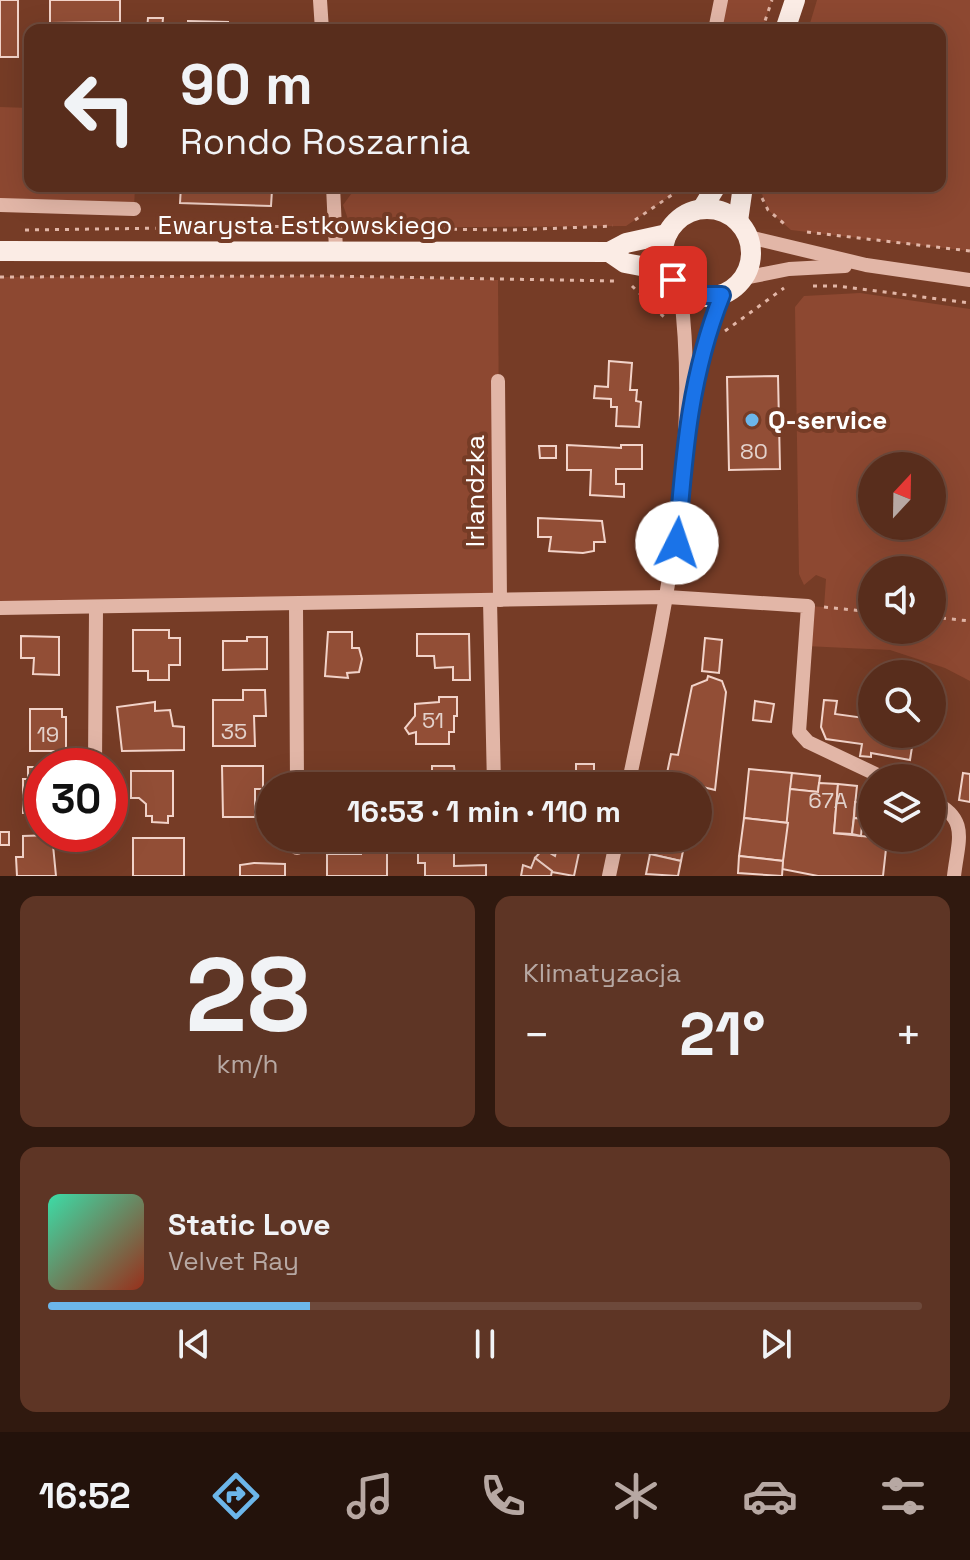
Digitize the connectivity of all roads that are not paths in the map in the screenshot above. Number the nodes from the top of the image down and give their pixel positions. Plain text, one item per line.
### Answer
1 (320, 0) edge
2 (721, 0) edge
3 (795, 0) edge
4 (322, 24) edge
5 (716, 24) edge
6 (787, 24) edge
7 (333, 192) edge
8 (712, 192) edge
9 (743, 192) edge
10 (0, 205) edge
11 (134, 209) dead end
12 (702, 209) junction
13 (743, 229) junction
14 (667, 234) junction
15 (336, 250) junction
16 (0, 251) edge
17 (609, 252) junction
18 (866, 265) junction
19 (667, 271) junction
20 (744, 278) junction
21 (970, 280) edge
22 (680, 288) junction
23 (722, 295) junction
24 (498, 381) dead end
25 (686, 420) junction
26 (667, 597) junction
27 (495, 600) junction
28 (296, 605) junction
29 (0, 608) edge
30 (96, 609) junction
31 (95, 748) edge
32 (858, 766) edge
33 (297, 772) edge
34 (494, 772) edge
35 (631, 772) edge
36 (946, 808) edge
37 (614, 852) edge
38 (609, 876) edge
39 (954, 876) edge

1 - 4 street
2 - 5 street
3 - 6 main road
7 - 15 street
8 - 12 main road
9 - 13 main road
10 - 11 street
12 - 13 main road
12 - 14 main road
13 - 18 street
13 - 20 main road
14 - 17 main road, Ewarysta Estkowskiego
14 - 19 main road
15 - 16 main road, Ewarysta Estkowskiego
15 - 17 main road, Ewarysta Estkowskiego
17 - 19 main road, Ewarysta Estkowskiego
18 - 20 street
18 - 21 street
19 - 22 main road
20 - 23 main road
22 - 23 main road
22 - 25 street
23 - 25 street
24 - 27 street, Irlandzka
25 - 26 street
26 - 27 street
26 - 32 street
26 - 35 street
27 - 28 street
27 - 34 street, Irlandzka
28 - 30 street
28 - 33 street
29 - 30 street
30 - 31 street
36 - 39 street
37 - 38 street

